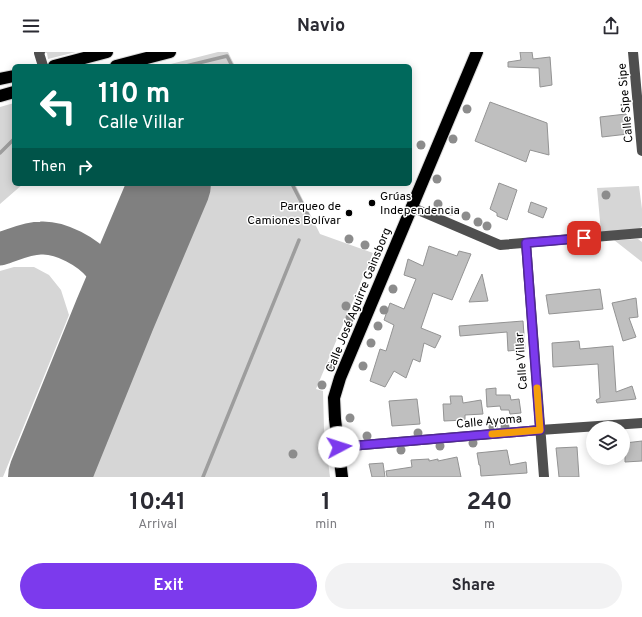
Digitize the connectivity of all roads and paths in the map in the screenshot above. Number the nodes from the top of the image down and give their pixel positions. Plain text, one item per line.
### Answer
1 (40, 52) edge
2 (107, 52) edge
3 (170, 52) edge
4 (477, 52) edge
5 (633, 52) edge
6 (42, 64) edge
7 (62, 64) edge
8 (124, 64) edge
9 (12, 76) edge
10 (0, 79) edge
11 (12, 93) edge
12 (0, 96) edge
13 (642, 151) edge
14 (411, 207) junction
15 (642, 233) edge
16 (526, 243) junction
17 (642, 423) edge
18 (540, 430) junction
19 (339, 447) junction
20 (342, 477) edge
21 (544, 477) edge

1 - 6 street
2 - 7 highway
3 - 8 highway
4 - 14 highway, Calle José Aguirre Gainsborg
5 - 13 street, Calle Sipe Sipe
9 - 10 highway
11 - 12 highway
14 - 16 street
14 - 19 highway, Calle José Aguirre Gainsborg
15 - 16 street
16 - 18 street, Calle Villar
17 - 18 street, Calle Ayoma
18 - 19 street, Calle Ayoma
18 - 21 street, Calle Villar
19 - 20 highway, Calle José Aguirre Gainsborg

